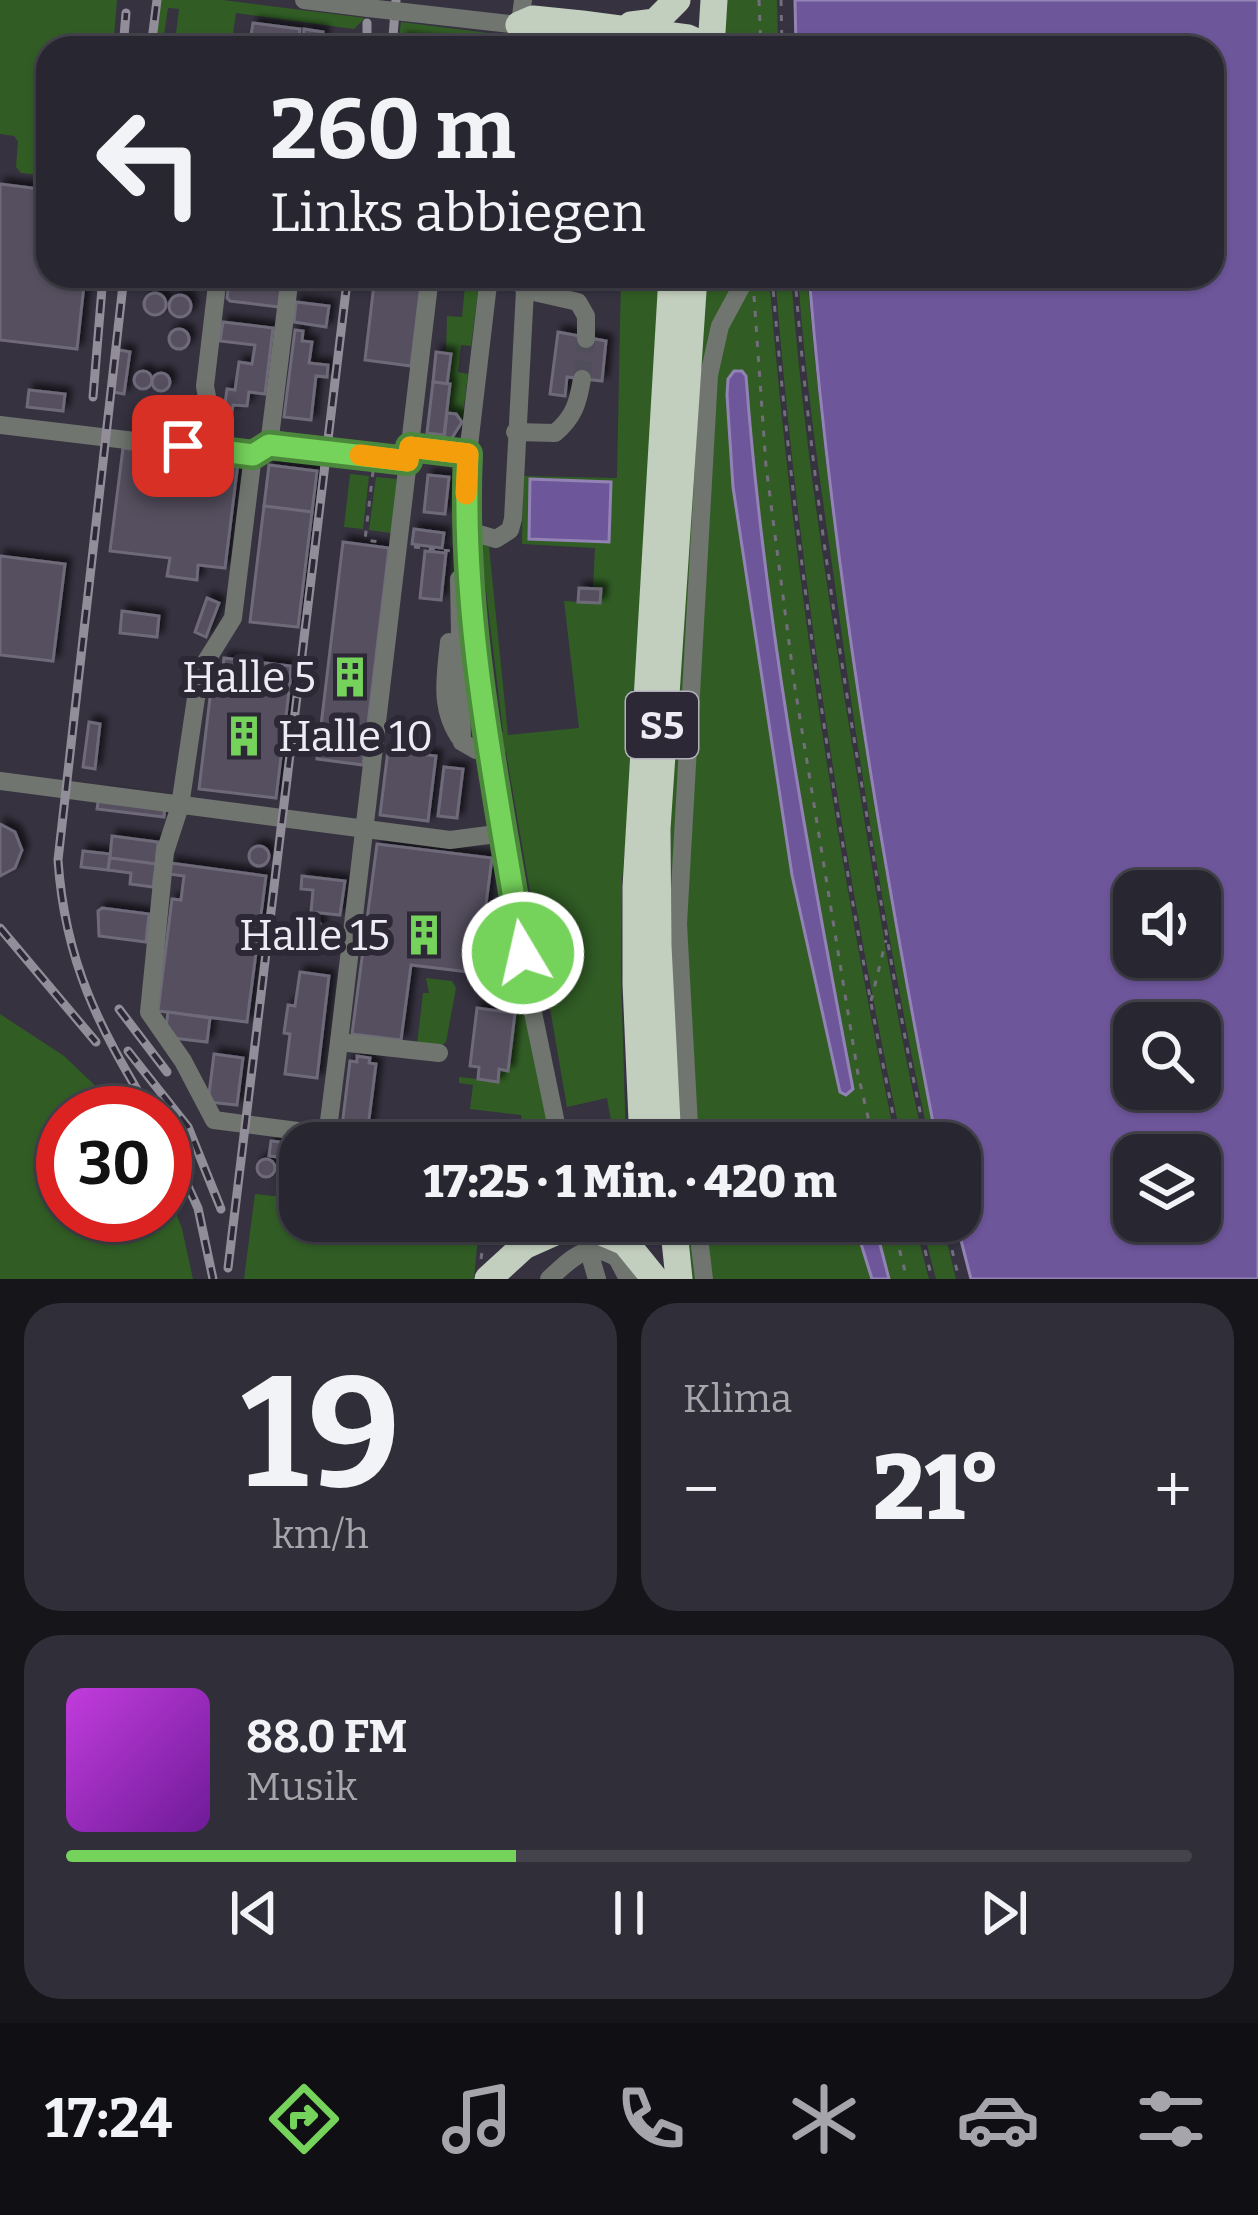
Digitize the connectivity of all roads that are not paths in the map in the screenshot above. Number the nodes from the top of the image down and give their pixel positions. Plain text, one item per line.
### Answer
1 (304, 0) edge
2 (677, 0) edge
3 (690, 0) edge
4 (714, 0) edge
5 (520, 24) edge
6 (582, 24) junction
7 (646, 36) edge
8 (697, 36) edge
9 (702, 36) edge
10 (217, 288) edge
11 (288, 288) edge
12 (429, 288) edge
13 (488, 288) edge
14 (520, 288) edge
15 (535, 288) edge
16 (671, 288) edge
17 (693, 288) edge
18 (741, 288) edge
19 (586, 339) tunnel mouth
20 (582, 379) tunnel mouth
21 (0, 425) edge
22 (514, 432) junction
23 (217, 450) junction
24 (261, 450) junction
25 (409, 454) junction
26 (468, 454) junction
27 (465, 530) junction
28 (466, 557) junction
29 (490, 748) junction
30 (0, 781) edge
31 (180, 806) junction
32 (364, 830) junction
33 (504, 833) junction
34 (339, 1042) junction
35 (440, 1053) dead end
36 (556, 1122) edge
37 (640, 1122) edge
38 (667, 1122) edge
39 (689, 1122) edge
40 (536, 1242) edge
41 (618, 1242) edge
42 (657, 1242) edge
43 (665, 1242) edge
44 (700, 1242) edge
45 (485, 1271) edge
46 (549, 1279) edge
47 (628, 1279) edge
48 (655, 1279) edge
49 (679, 1279) edge
50 (704, 1279) edge

1 - 5 street, bridge
2 - 6 highway
3 - 8 highway
4 - 9 highway
5 - 6 highway
6 - 7 highway
10 - 23 street
11 - 24 street
12 - 25 street
13 - 26 street
14 - 22 street
15 - 19 street
16 - 37 highway, S5
17 - 38 highway, S5
18 - 39 street
20 - 22 street
21 - 23 street
22 - 27 street
23 - 24 street
24 - 25 street
24 - 31 street
25 - 26 street
25 - 32 street
26 - 27 street
27 - 28 street
28 - 29 street
28 - 29 street
29 - 33 street
30 - 31 street
31 - 32 street
31 - 34 street
32 - 33 street
32 - 34 street
33 - 36 street
34 - 35 street
40 - 45 highway
41 - 48 highway
42 - 48 highway
43 - 49 highway
44 - 50 street
46 - 47 street

